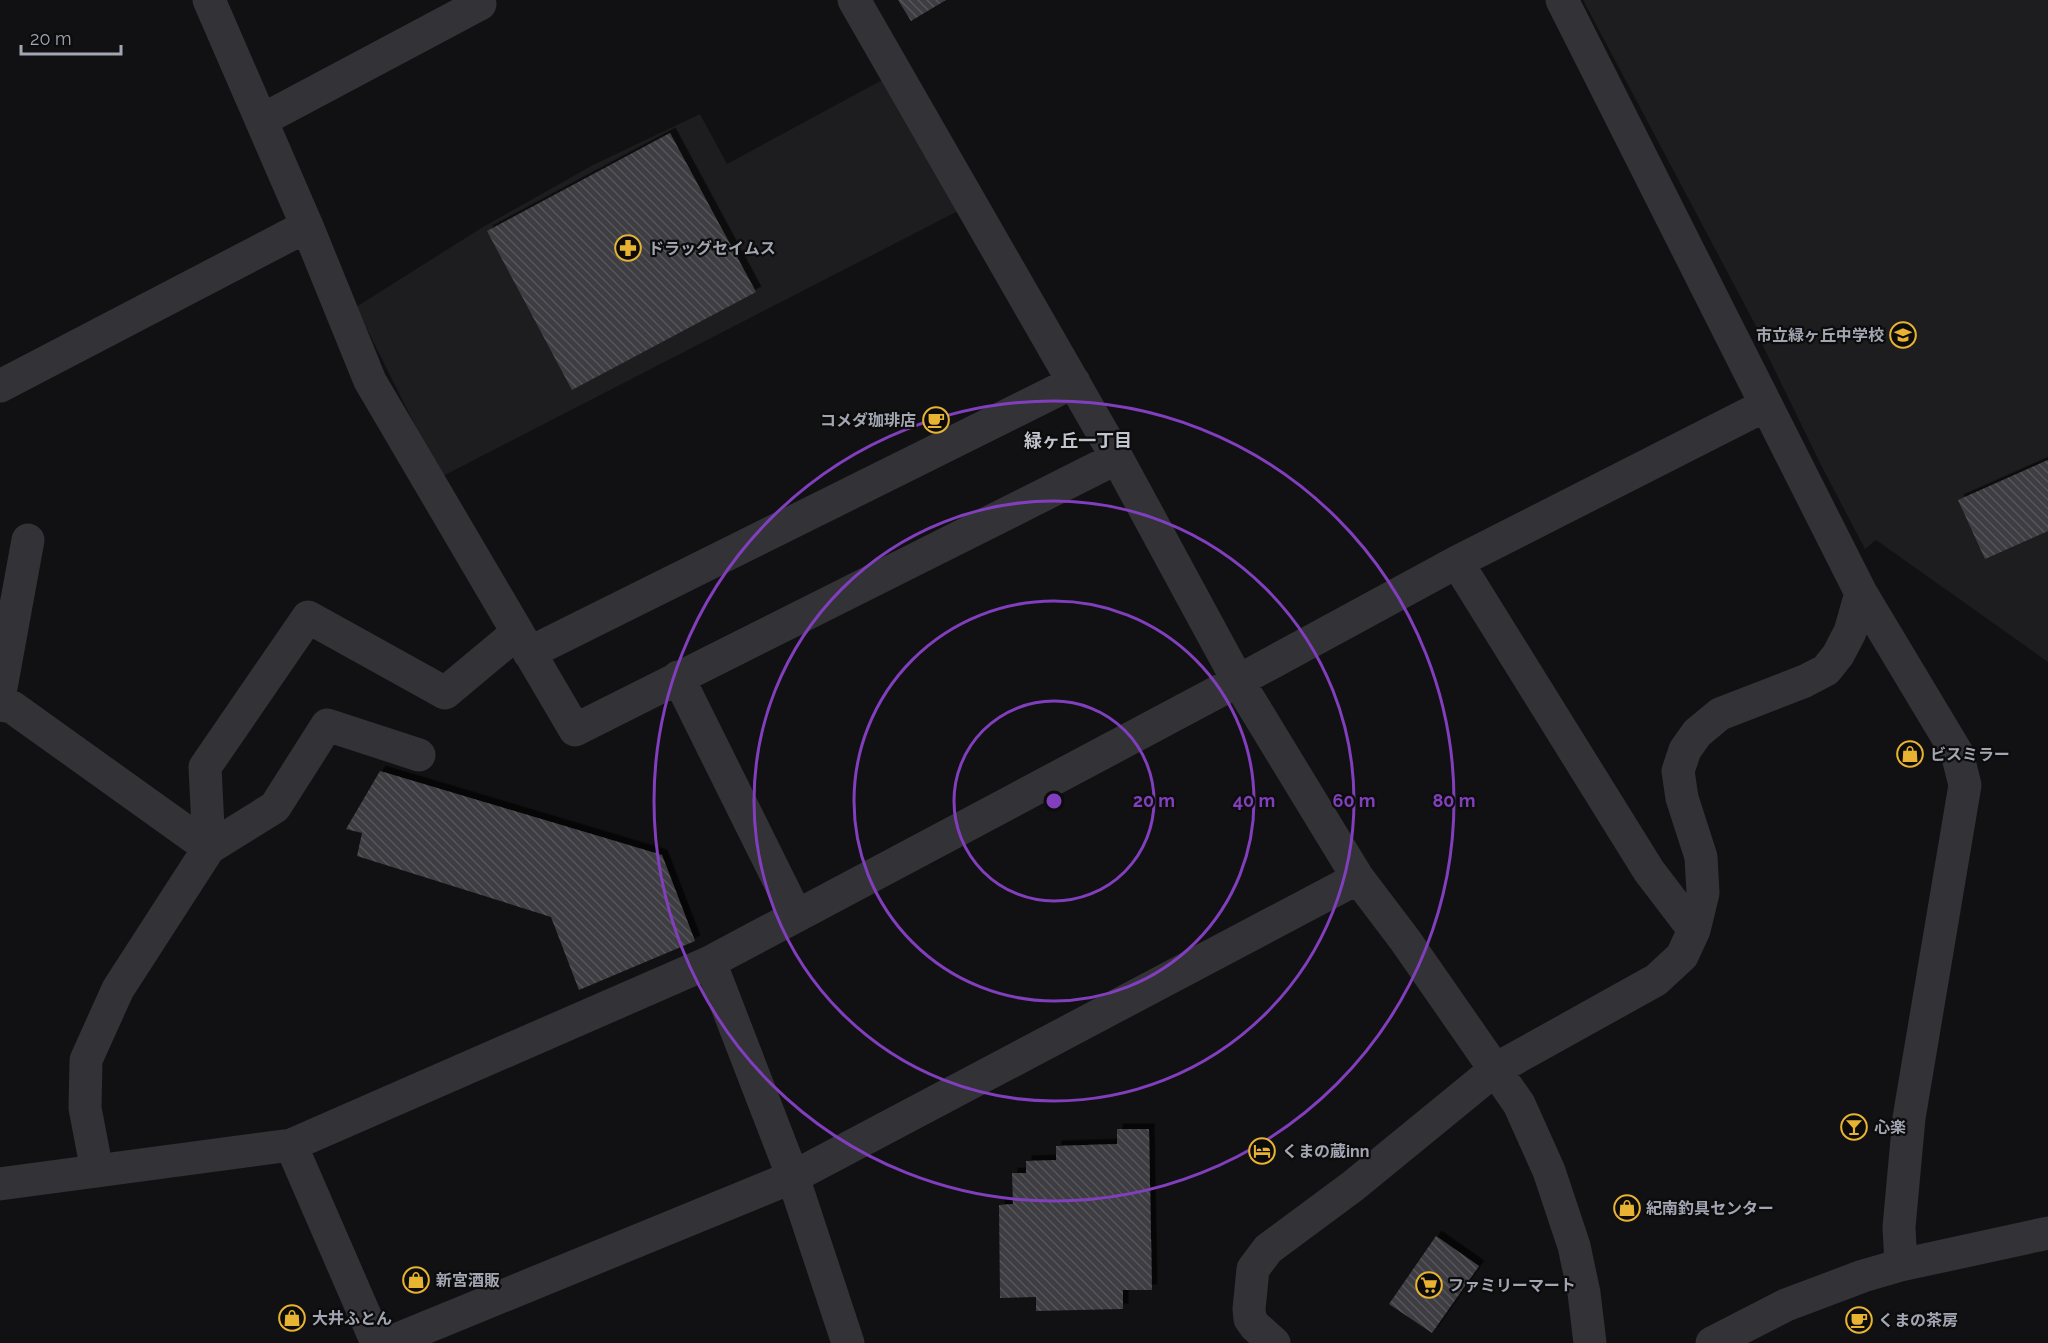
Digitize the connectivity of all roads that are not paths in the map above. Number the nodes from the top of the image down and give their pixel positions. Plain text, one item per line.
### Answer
1 (209, 0) edge
2 (854, 0) edge
3 (1562, 0) edge
4 (480, 4) dead end
5 (262, 120) junction
6 (307, 225) junction
7 (1074, 382) junction
8 (0, 386) edge
9 (1766, 405) junction
10 (1118, 458) junction
11 (28, 540) dead end
12 (1457, 562) junction
13 (1861, 593) junction
14 (523, 643) junction
15 (678, 677) junction
16 (1238, 681) junction
17 (0, 693) edge
18 (0, 705) edge
19 (419, 755) dead end
20 (209, 848) junction
21 (1358, 878) junction
22 (796, 915) junction
23 (1694, 930) junction
24 (710, 962) junction
25 (1496, 1069) junction
26 (291, 1145) junction
27 (97, 1171) junction
28 (793, 1177) junction
29 (0, 1184) edge
30 (2048, 1233) edge
31 (1901, 1265) junction
32 (377, 1343) edge
33 (388, 1343) edge
34 (848, 1343) edge
35 (1274, 1343) edge
36 (1590, 1343) edge
37 (1712, 1343) edge

1 - 5 street
2 - 7 street
3 - 9 street
4 - 5 street
5 - 6 street
6 - 8 street
6 - 14 street
7 - 10 street
7 - 14 street
9 - 12 street
9 - 13 street
10 - 15 street
10 - 16 street
11 - 17 street
12 - 16 street
12 - 23 street
13 - 23 street
13 - 31 street
14 - 15 street
14 - 20 street
15 - 22 street
16 - 21 street
16 - 22 street
18 - 20 street
19 - 20 street
20 - 27 street
21 - 25 street
21 - 28 street
22 - 24 street
23 - 25 street
24 - 26 street
24 - 28 street
25 - 35 street
25 - 36 street
26 - 27 street
26 - 32 street
27 - 29 street
28 - 33 street
28 - 34 street
30 - 31 street
31 - 37 street

